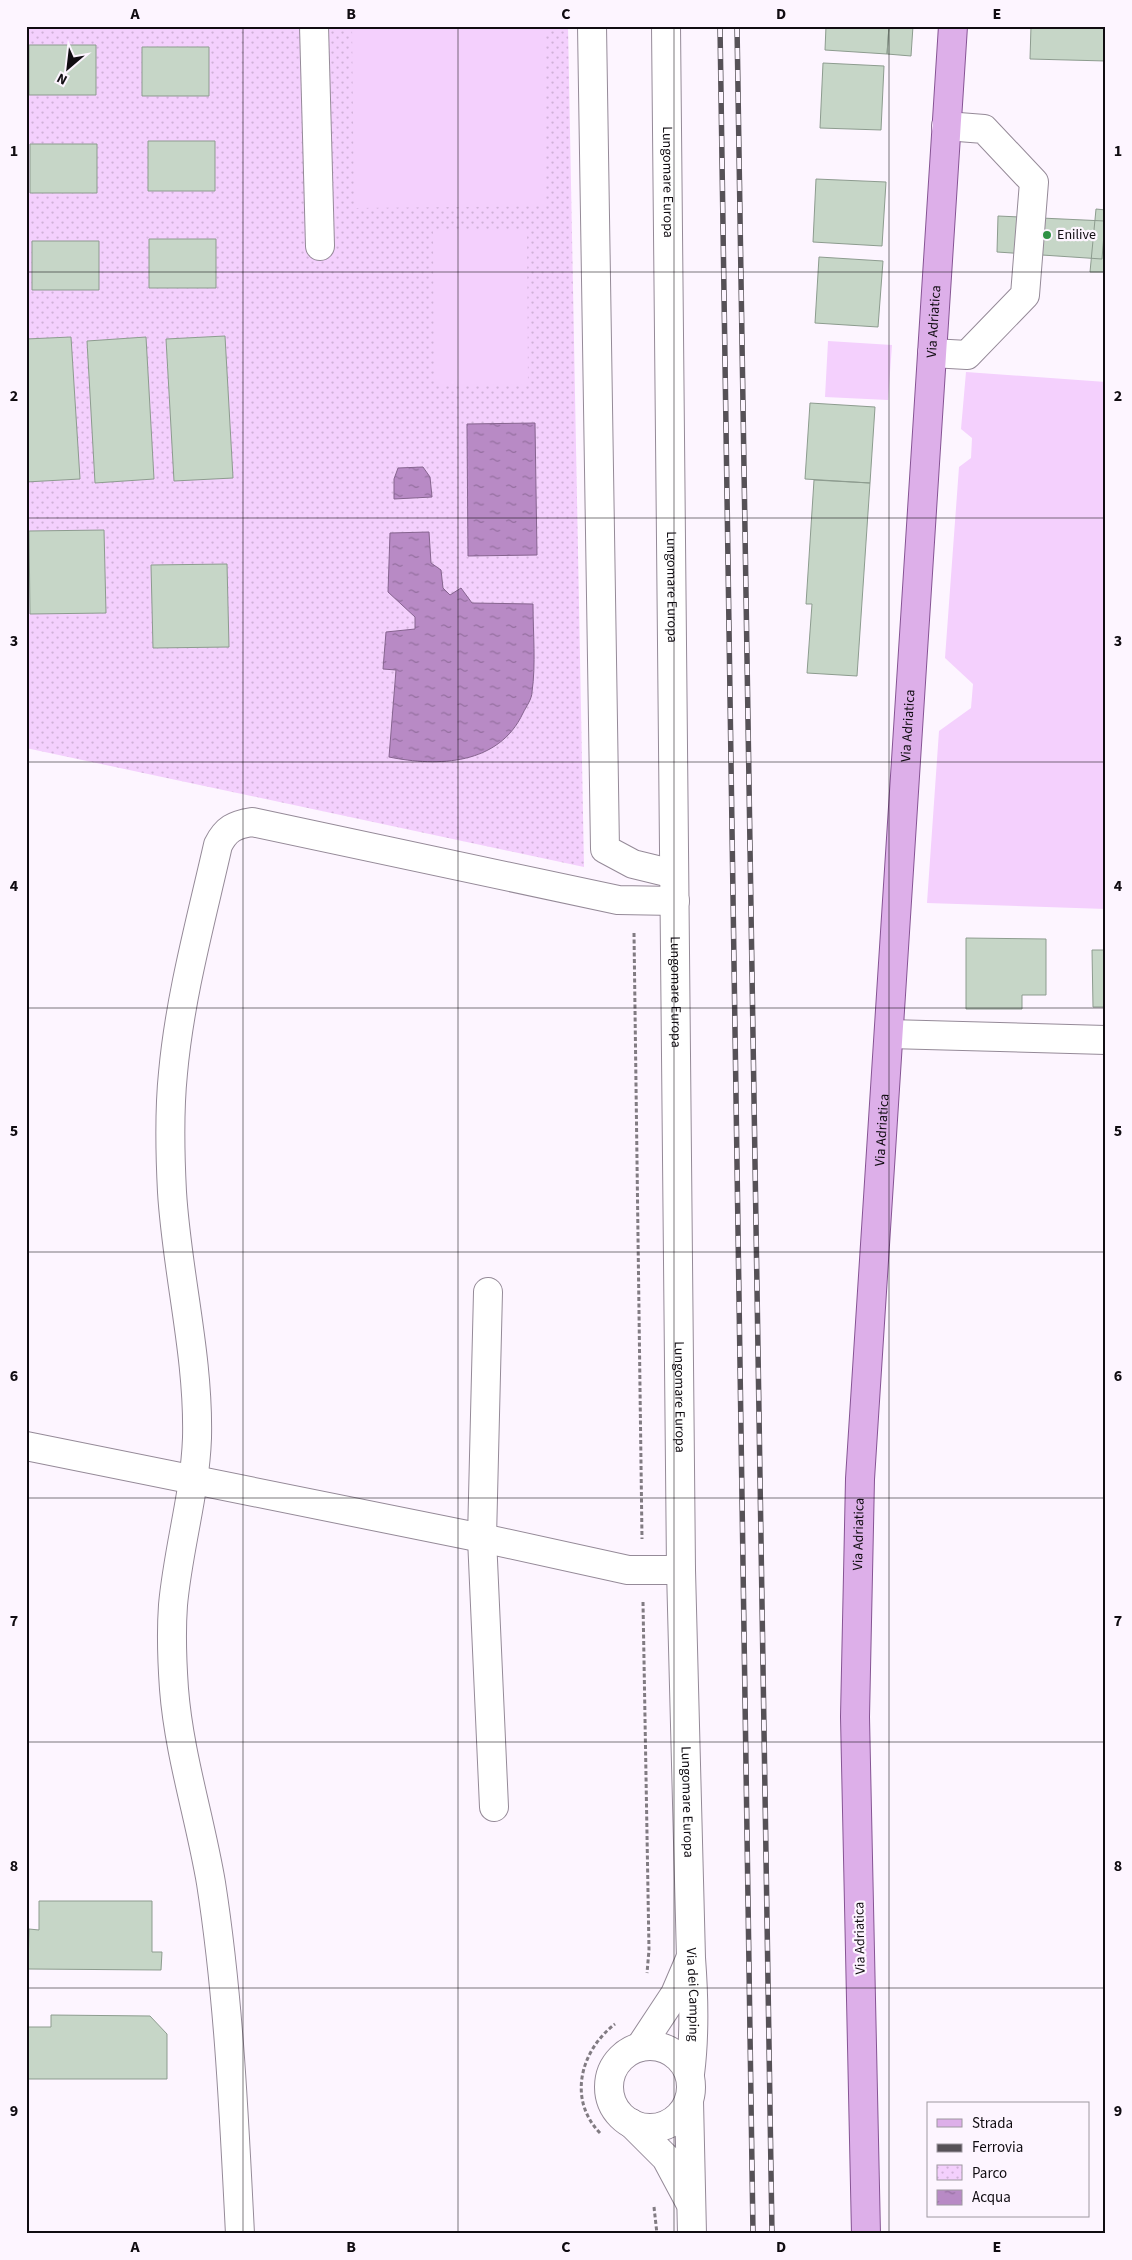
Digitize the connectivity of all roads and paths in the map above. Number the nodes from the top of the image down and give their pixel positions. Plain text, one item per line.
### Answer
1 (314, 26) edge
2 (592, 26) edge
3 (666, 26) edge
4 (953, 26) edge
5 (946, 126) junction
6 (320, 246) dead end
7 (932, 353) junction
8 (674, 874) junction
9 (675, 901) junction
10 (889, 1034) junction
11 (1106, 1040) edge
12 (488, 1292) dead end
13 (26, 1446) edge
14 (194, 1480) junction
15 (482, 1538) junction
16 (681, 1570) junction
17 (494, 1807) dead end
18 (691, 1958) junction
19 (640, 2047) junction
20 (690, 2074) junction
21 (690, 2101) junction
22 (631, 2123) junction
23 (691, 2206) junction
24 (240, 2234) edge
25 (692, 2234) edge
26 (866, 2234) edge

1 - 6 street
2 - 8 street
3 - 8 street, Lungomare Europa
4 - 5 main road, Via Adriatica
5 - 7 main road, Via Adriatica
5 - 7 street
7 - 10 main road, Via Adriatica
8 - 9 street, Lungomare Europa
9 - 14 street
9 - 16 street, Lungomare Europa
10 - 11 street
10 - 26 main road, Via Adriatica
12 - 15 street
13 - 14 street
14 - 15 street
14 - 24 street
15 - 16 street
15 - 17 street
16 - 18 street, Lungomare Europa
18 - 19 street, Via dei Camping
18 - 20 street, Via dei Camping
19 - 20 street, Via dei Camping
19 - 22 street, Via dei Camping
20 - 21 street, Via dei Camping
21 - 22 street
21 - 23 street, Via dei Camping
22 - 23 street, Via dei Camping
23 - 25 street, Via dei Camping

